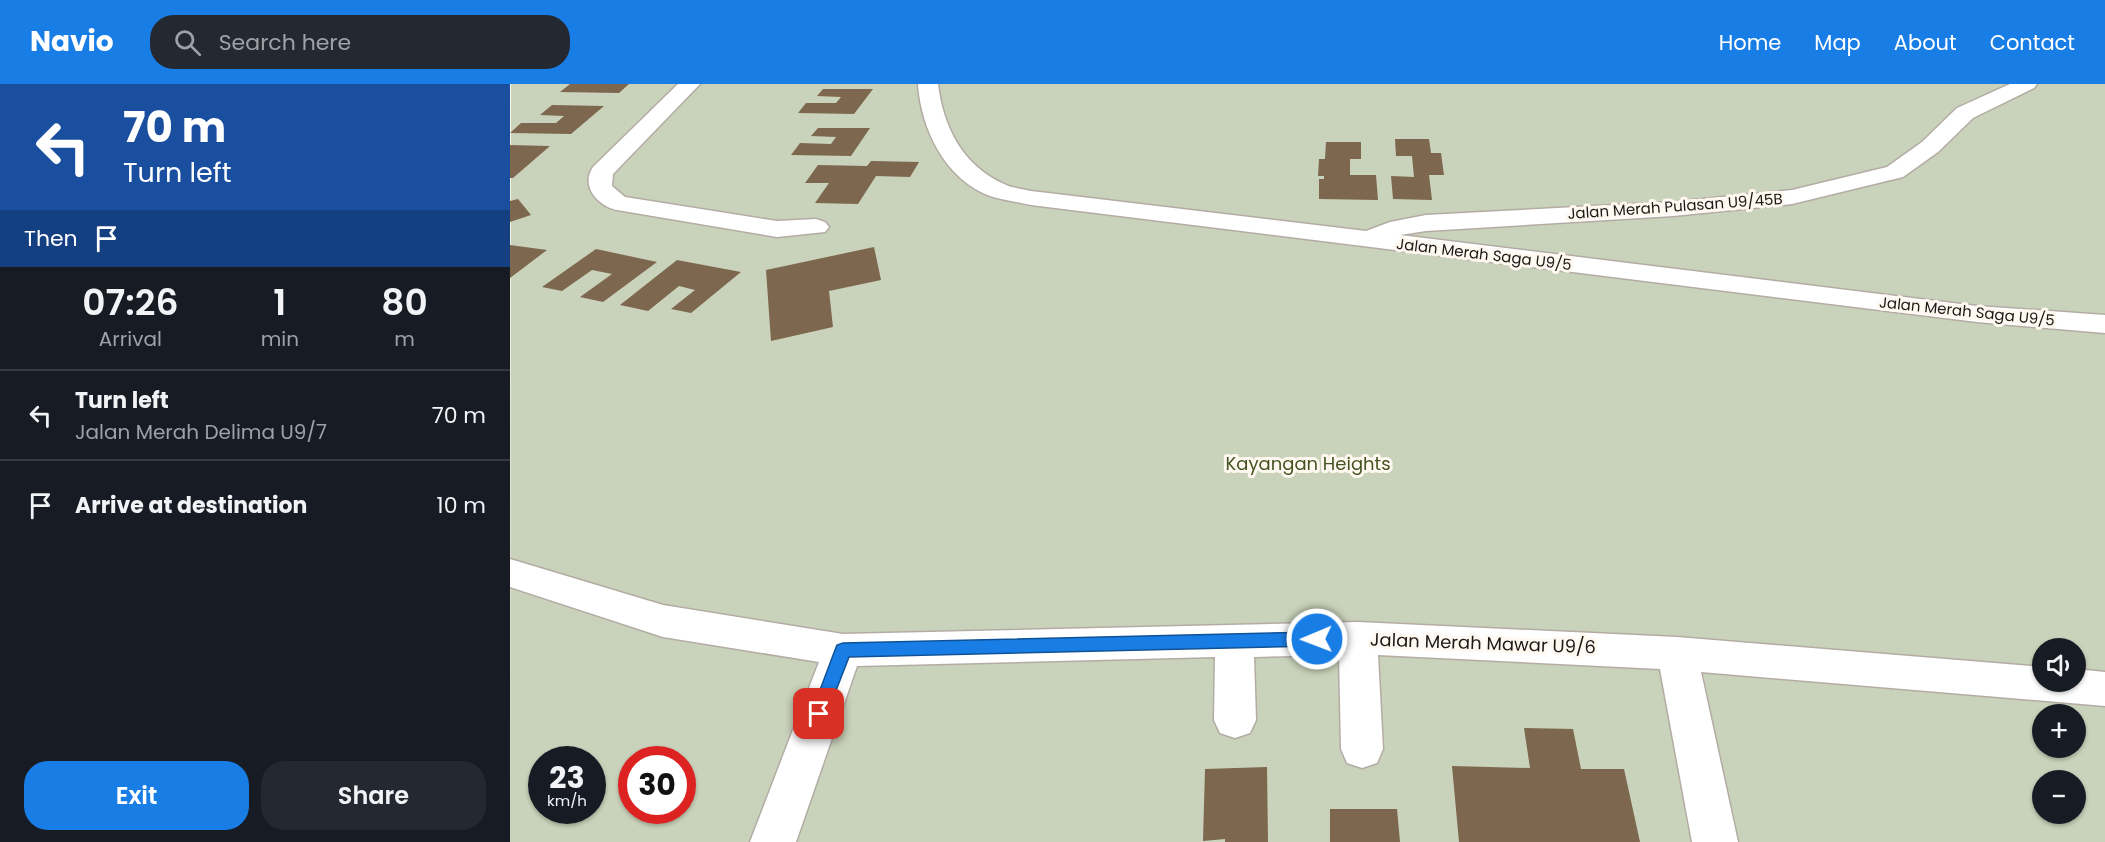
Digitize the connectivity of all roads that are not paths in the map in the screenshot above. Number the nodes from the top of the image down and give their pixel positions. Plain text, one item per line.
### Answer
1 (690, 84) edge
2 (928, 84) edge
3 (2027, 84) edge
4 (816, 227) dead end
5 (1369, 241) junction
6 (2105, 324) edge
7 (510, 573) edge
8 (1358, 638) junction
9 (1234, 640) junction
10 (843, 650) junction
11 (1677, 653) junction
12 (2105, 689) edge
13 (1235, 720) dead end
14 (1362, 749) dead end
15 (772, 842) edge
16 (1715, 842) edge

1 - 4 street
2 - 5 street, Jalan Merah Saga U9/5
3 - 5 street, Jalan Merah Pulasan U9/45B
5 - 6 street, Jalan Merah Saga U9/5
7 - 10 street, Jalan Merah Mawar U9/6
8 - 9 street, Jalan Merah Mawar U9/6
8 - 11 street, Jalan Merah Mawar U9/6
8 - 14 street
9 - 10 street, Jalan Merah Mawar U9/6
9 - 13 street
10 - 15 street
11 - 12 street, Jalan Merah Mawar U9/6
11 - 16 street

